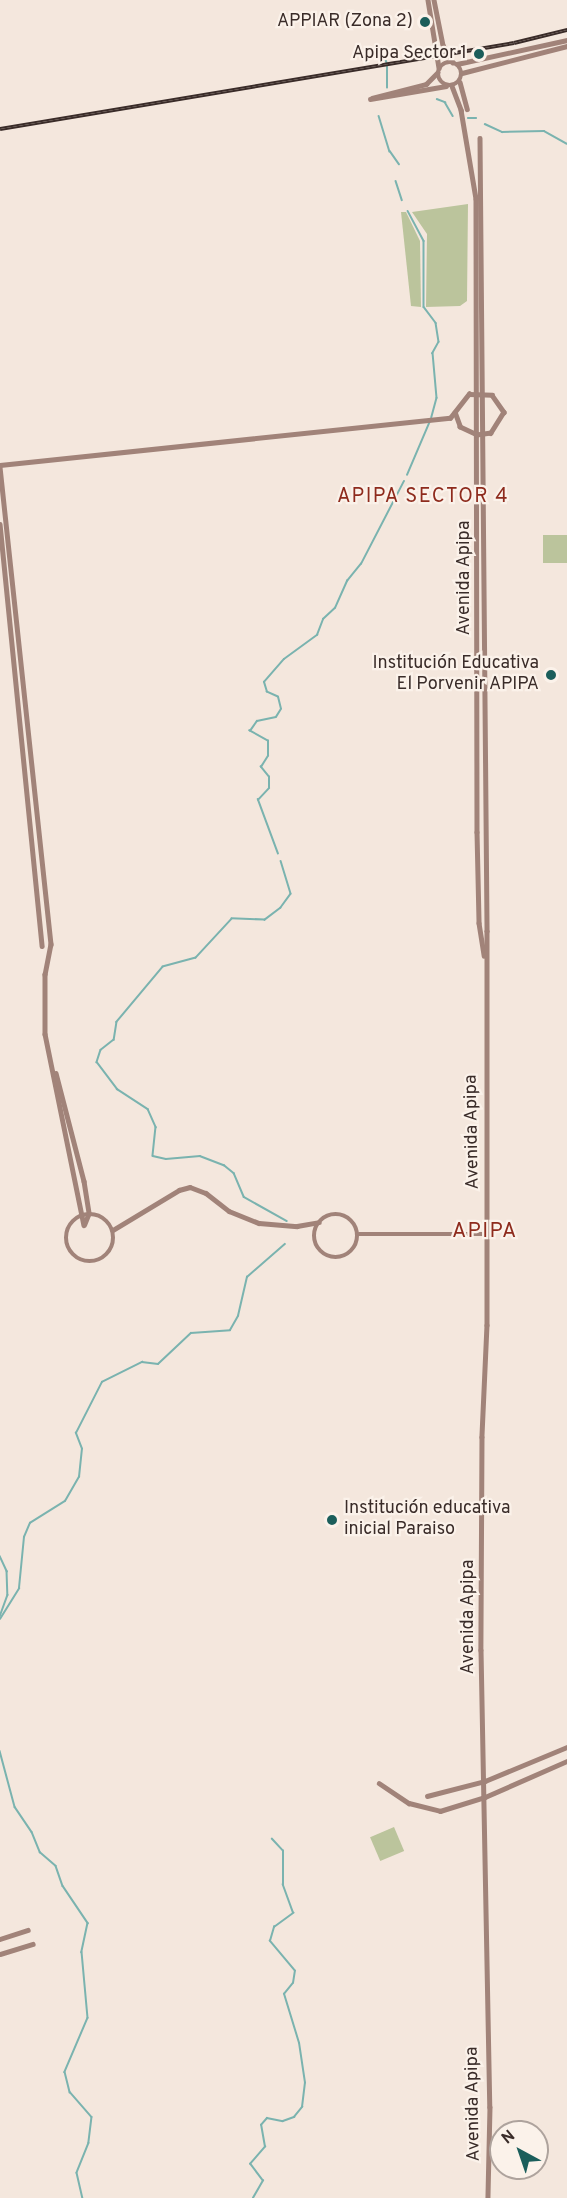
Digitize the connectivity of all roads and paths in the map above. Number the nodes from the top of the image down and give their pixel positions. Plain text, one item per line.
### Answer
1 (428, 0) edge
2 (434, 0) edge
3 (567, 40) edge
4 (567, 46) edge
5 (455, 63) junction
6 (438, 71) junction
7 (462, 73) junction
8 (460, 82) junction
9 (449, 86) junction
10 (464, 110) junction
11 (480, 138) dead end
12 (476, 393) junction
13 (483, 393) junction
14 (455, 413) junction
15 (480, 435) junction
16 (0, 466) edge
17 (0, 524) edge
18 (42, 946) dead end
19 (55, 1071) junction
20 (89, 1214) junction
21 (83, 1216) junction
22 (319, 1222) junction
23 (112, 1230) junction
24 (487, 1233) junction
25 (360, 1234) junction
26 (567, 1747) edge
27 (567, 1761) edge
28 (485, 1781) junction
29 (379, 1783) dead end
30 (427, 1796) dead end
31 (485, 1797) junction
32 (28, 1930) dead end
33 (0, 1939) edge
34 (32, 1944) dead end
35 (0, 1954) edge
36 (488, 2198) edge

1 - 6 street
2 - 5 street
3 - 5 street
4 - 7 street
5 - 6 street
5 - 7 street
6 - 9 street, Avenida Apipa
6 - 9 street
7 - 8 street
8 - 9 street
8 - 10 street, Avenida Apipa
9 - 10 street, Avenida Apipa
10 - 12 street, Avenida Apipa
11 - 13 street, Avenida Apipa
12 - 13 street
12 - 14 street
12 - 15 street, Avenida Apipa
13 - 15 street, Avenida Apipa
13 - 15 street
14 - 15 street
14 - 16 street
15 - 24 street, Avenida Apipa
16 - 19 street
17 - 18 street
19 - 20 street
19 - 21 street
20 - 21 street
20 - 21 street
20 - 23 street
21 - 23 street
22 - 23 street
22 - 25 street
22 - 25 street
24 - 25 street
24 - 28 street, Avenida Apipa
26 - 28 street
27 - 31 street
28 - 30 street
28 - 31 street, Avenida Apipa
29 - 31 street
31 - 36 street, Avenida Apipa
32 - 33 street
34 - 35 street

